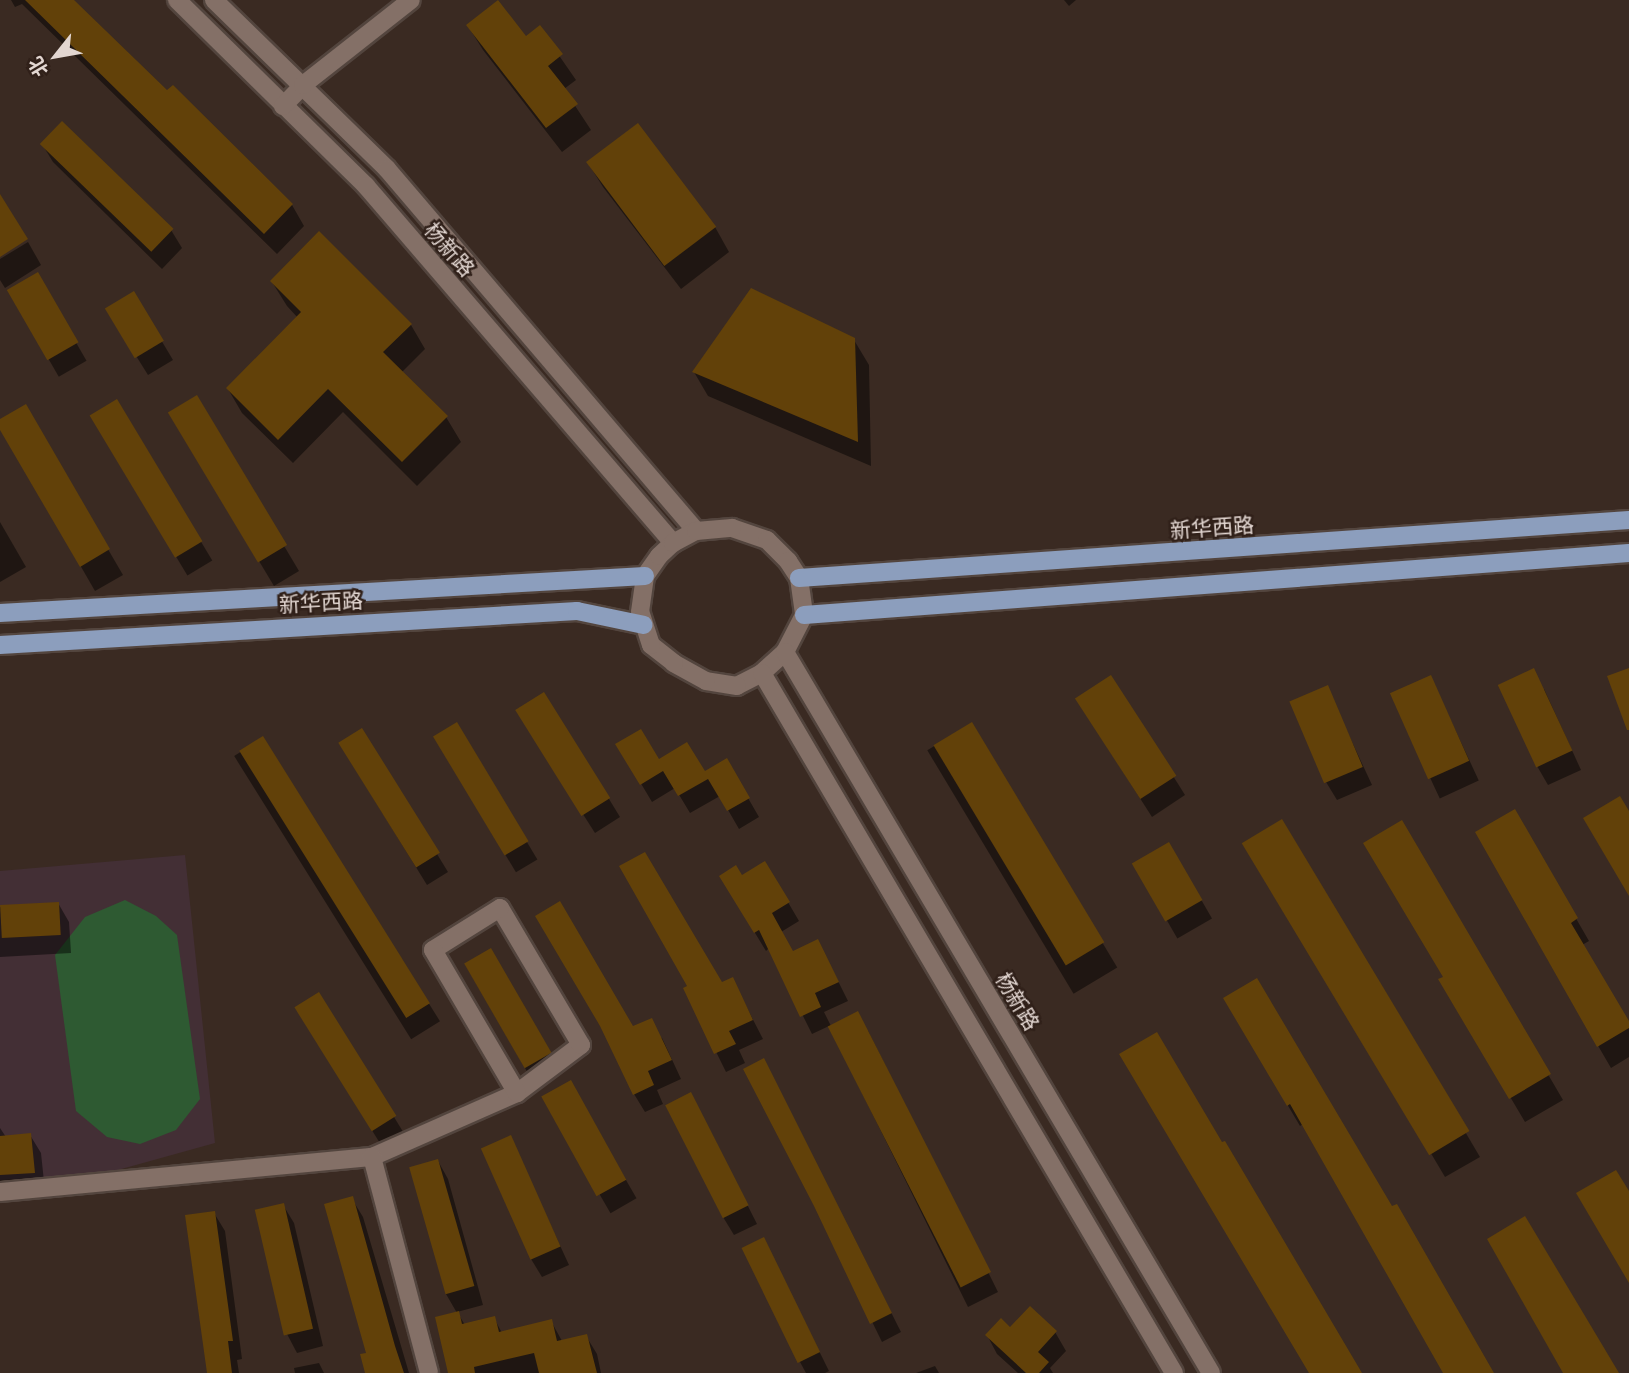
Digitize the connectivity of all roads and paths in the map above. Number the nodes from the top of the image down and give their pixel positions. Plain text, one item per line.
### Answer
1 (177, 0) edge
2 (214, 0) edge
3 (411, 0) edge
4 (303, 85) junction
5 (283, 106) junction
6 (1629, 520) edge
7 (696, 531) junction
8 (673, 543) junction
9 (1629, 553) edge
10 (645, 576) junction
11 (799, 578) junction
12 (0, 613) edge
13 (804, 615) junction
14 (644, 625) junction
15 (0, 645) edge
16 (785, 652) junction
17 (762, 673) junction
18 (517, 1093) junction
19 (372, 1157) junction
20 (0, 1192) edge
21 (429, 1373) edge
22 (1174, 1373) edge
23 (1211, 1373) edge

1 - 5 street, 杨新路
2 - 4 street, 杨新路
3 - 4 street
4 - 5 street
4 - 7 street, 杨新路
5 - 8 street, 杨新路
6 - 11 main road, 新华西路
7 - 8 street
7 - 11 street
8 - 10 street
9 - 13 main road
10 - 12 main road, 新华西路
10 - 14 street
11 - 13 street
13 - 16 street
14 - 15 main road, 新华西路
14 - 17 street
16 - 17 street
16 - 23 street, 杨新路
17 - 22 street
18 - 18 street
18 - 19 street
19 - 20 street
19 - 21 street

